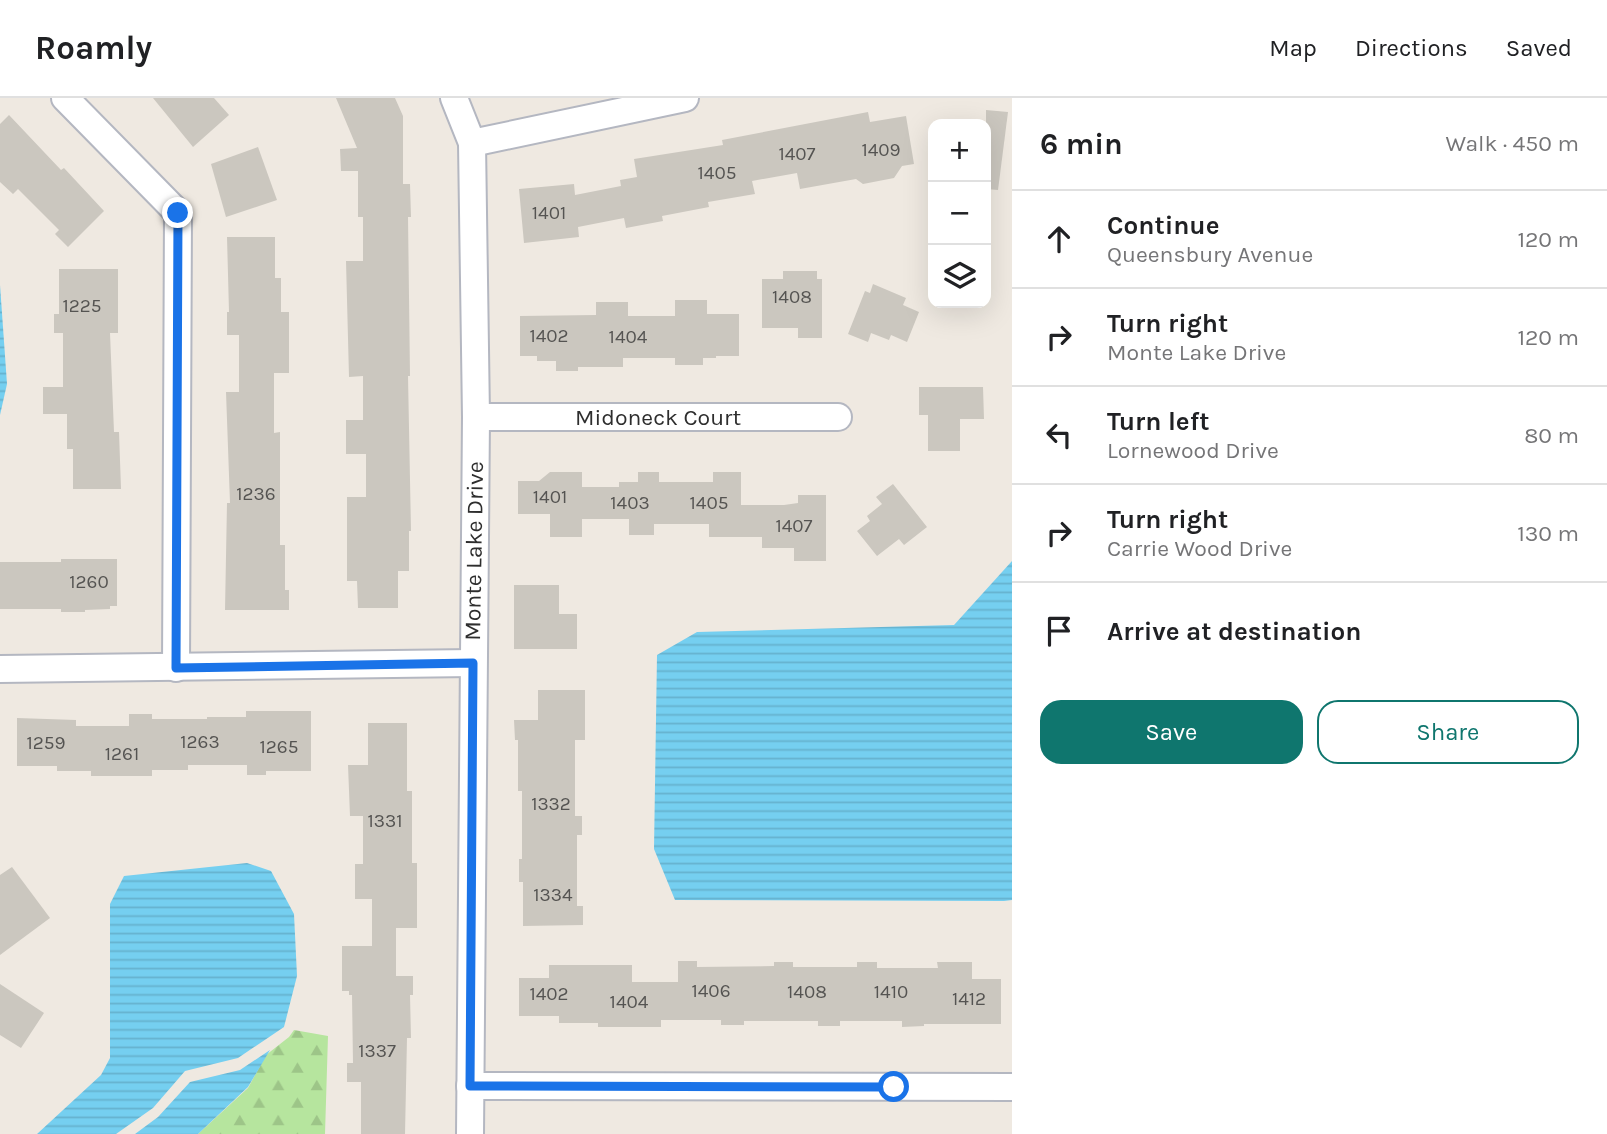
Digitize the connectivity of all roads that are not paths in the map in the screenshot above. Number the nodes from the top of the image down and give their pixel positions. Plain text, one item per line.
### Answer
1 (65, 98) edge
2 (454, 98) edge
3 (685, 98) edge
4 (472, 143) junction
5 (838, 416) dead end
6 (476, 417) junction
7 (473, 663) junction
8 (0, 668) edge
9 (176, 668) junction
10 (470, 1086) junction
11 (1012, 1087) edge
12 (470, 1134) edge

1 - 9 street
2 - 4 street, Monte Lake Drive
3 - 4 street
4 - 6 street, Monte Lake Drive
5 - 6 street, Midoneck Court
6 - 7 street, Monte Lake Drive
7 - 9 street
7 - 10 street, Monte Lake Drive
8 - 9 street
10 - 11 street
10 - 12 street, Monte Lake Drive

